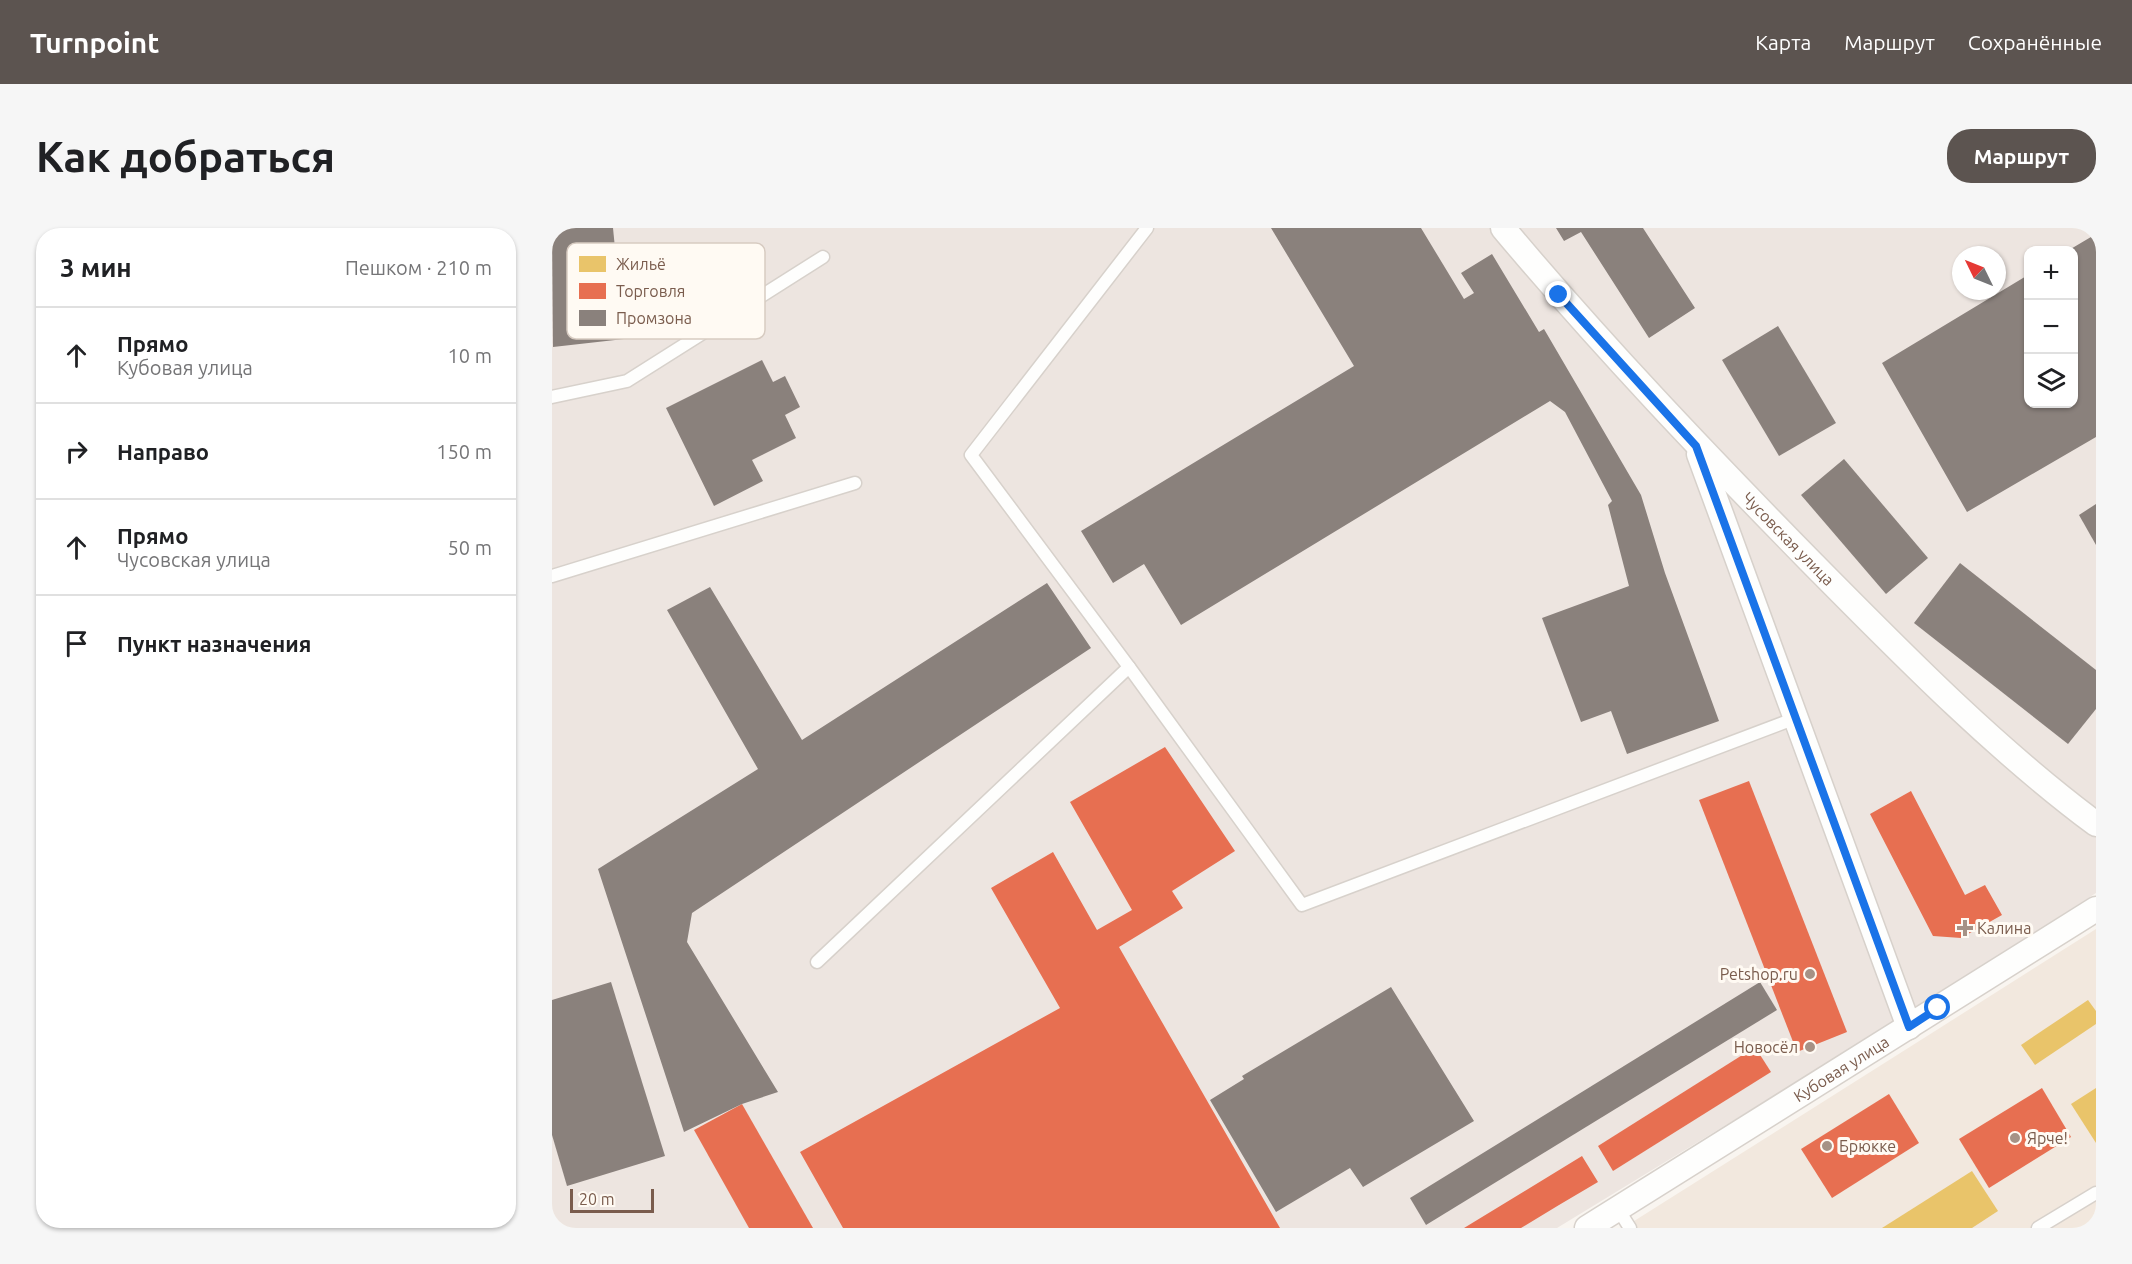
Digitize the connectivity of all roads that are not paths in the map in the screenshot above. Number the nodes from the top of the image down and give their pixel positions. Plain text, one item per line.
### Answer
1 (1147, 228) edge
2 (1503, 228) edge
3 (823, 257) dead end
4 (765, 294) edge
5 (693, 339) edge
6 (552, 397) edge
7 (1696, 446) junction
8 (855, 483) dead end
9 (552, 576) edge
10 (1129, 667) junction
11 (1796, 718) junction
12 (2096, 824) edge
13 (2096, 909) edge
14 (818, 962) dead end
15 (1909, 1027) junction
16 (2096, 1193) edge
17 (1624, 1218) edge
18 (1587, 1228) edge
19 (2038, 1228) edge

1 - 10 lane
2 - 7 street, Чусовская улица
3 - 4 lane
5 - 6 lane
7 - 11 street
7 - 12 street, Чусовская улица
8 - 9 lane
10 - 11 lane
10 - 14 lane
11 - 15 street
13 - 15 street, Кубовая улица
15 - 17 street, Кубовая улица
16 - 19 lane
17 - 18 street, Кубовая улица

